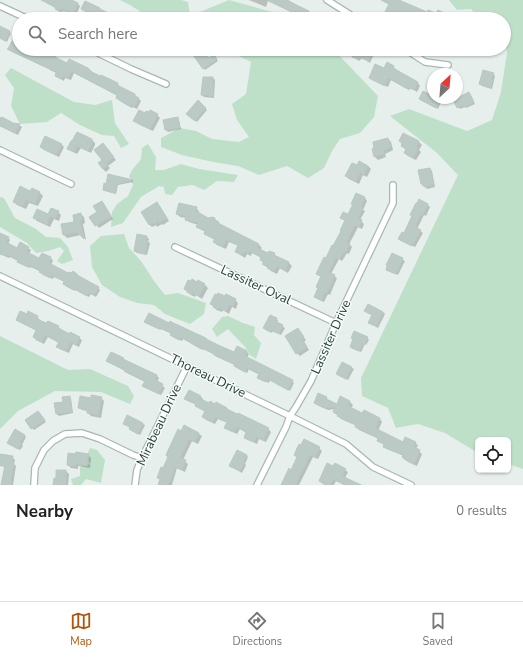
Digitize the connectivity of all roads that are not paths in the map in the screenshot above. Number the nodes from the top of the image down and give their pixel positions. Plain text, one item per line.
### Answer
1 (327, 0) edge
2 (0, 6) edge
3 (13, 12) edge
4 (346, 12) edge
5 (105, 56) edge
6 (416, 56) edge
7 (448, 65) dead end
8 (166, 84) dead end
9 (0, 150) edge
10 (71, 184) dead end
11 (393, 185) dead end
12 (176, 247) dead end
13 (0, 276) edge
14 (336, 323) junction
15 (187, 366) junction
16 (290, 416) junction
17 (142, 458) junction
18 (34, 485) edge
19 (135, 485) edge
20 (257, 485) edge
21 (411, 485) edge

1 - 4 street
2 - 3 street
5 - 8 street
6 - 7 street
9 - 10 street
11 - 14 street, Lassiter Drive
12 - 14 street, Lassiter Oval
13 - 15 street, Thoreau Drive
14 - 16 street, Lassiter Drive
15 - 16 street, Thoreau Drive
15 - 17 street, Mirabeau Drive
16 - 20 street, Lassiter Drive
16 - 21 street, Thoreau Drive
17 - 18 street
17 - 19 street, Mirabeau Drive

